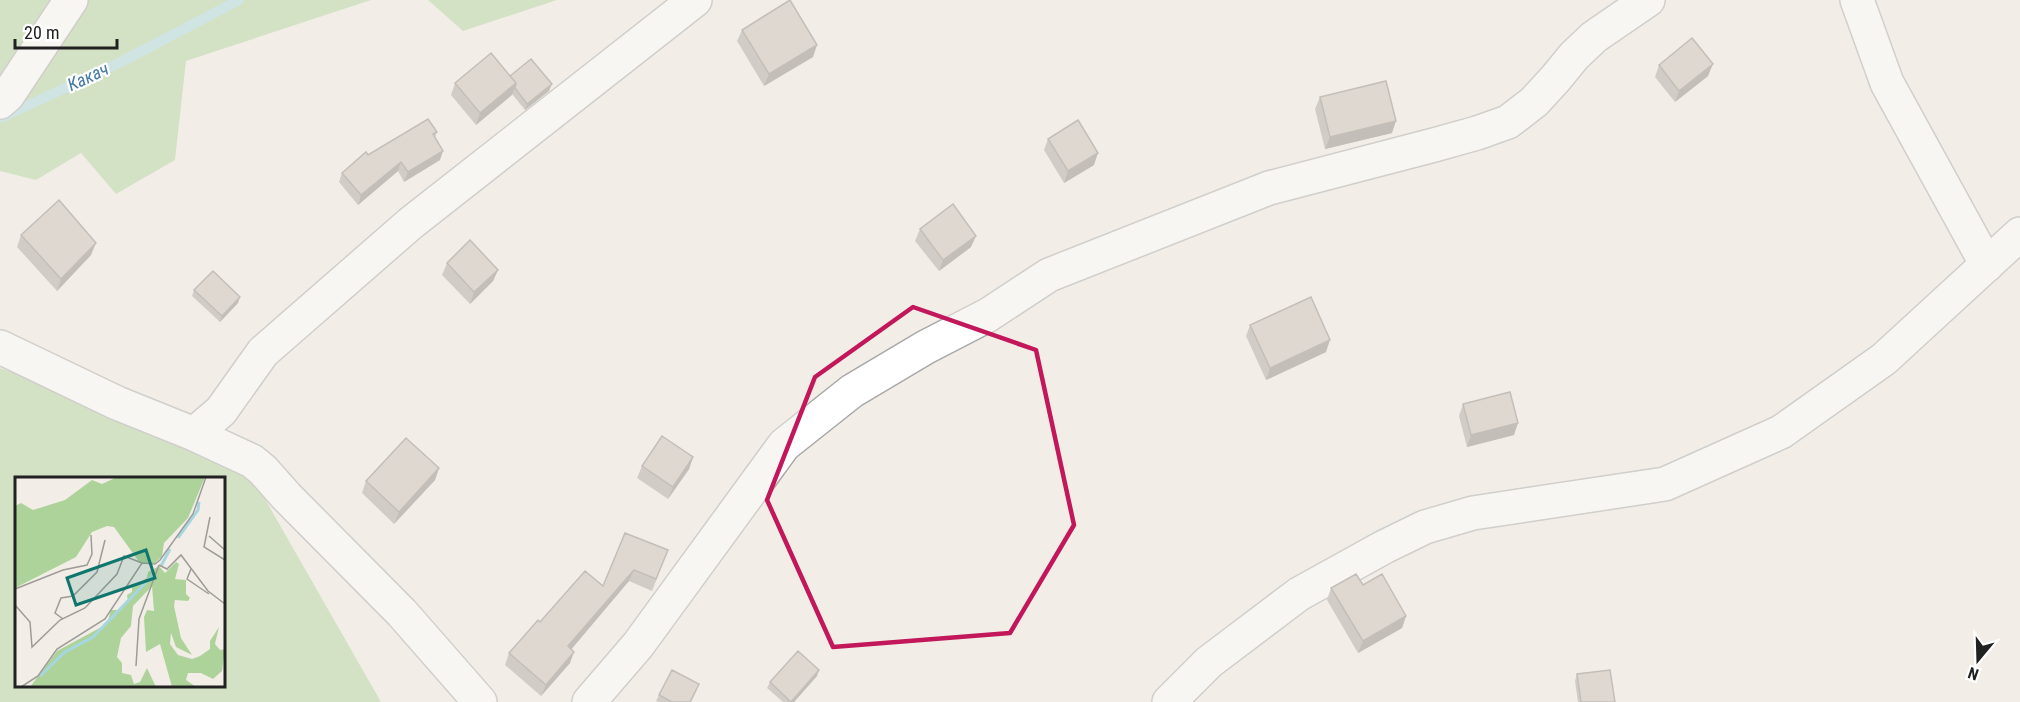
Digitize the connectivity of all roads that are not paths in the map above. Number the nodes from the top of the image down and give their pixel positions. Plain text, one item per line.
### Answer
1 (71, 0) edge
2 (695, 0) edge
3 (1648, 0) edge
4 (1857, 0) edge
5 (0, 102) edge
6 (2020, 234) edge
7 (1987, 265) junction
8 (0, 347) edge
9 (194, 434) junction
10 (480, 702) edge
11 (589, 702) edge
12 (1169, 702) edge

1 - 5 street
2 - 9 street
3 - 11 street
4 - 7 street
6 - 7 street
7 - 12 street
8 - 9 street
9 - 10 street

